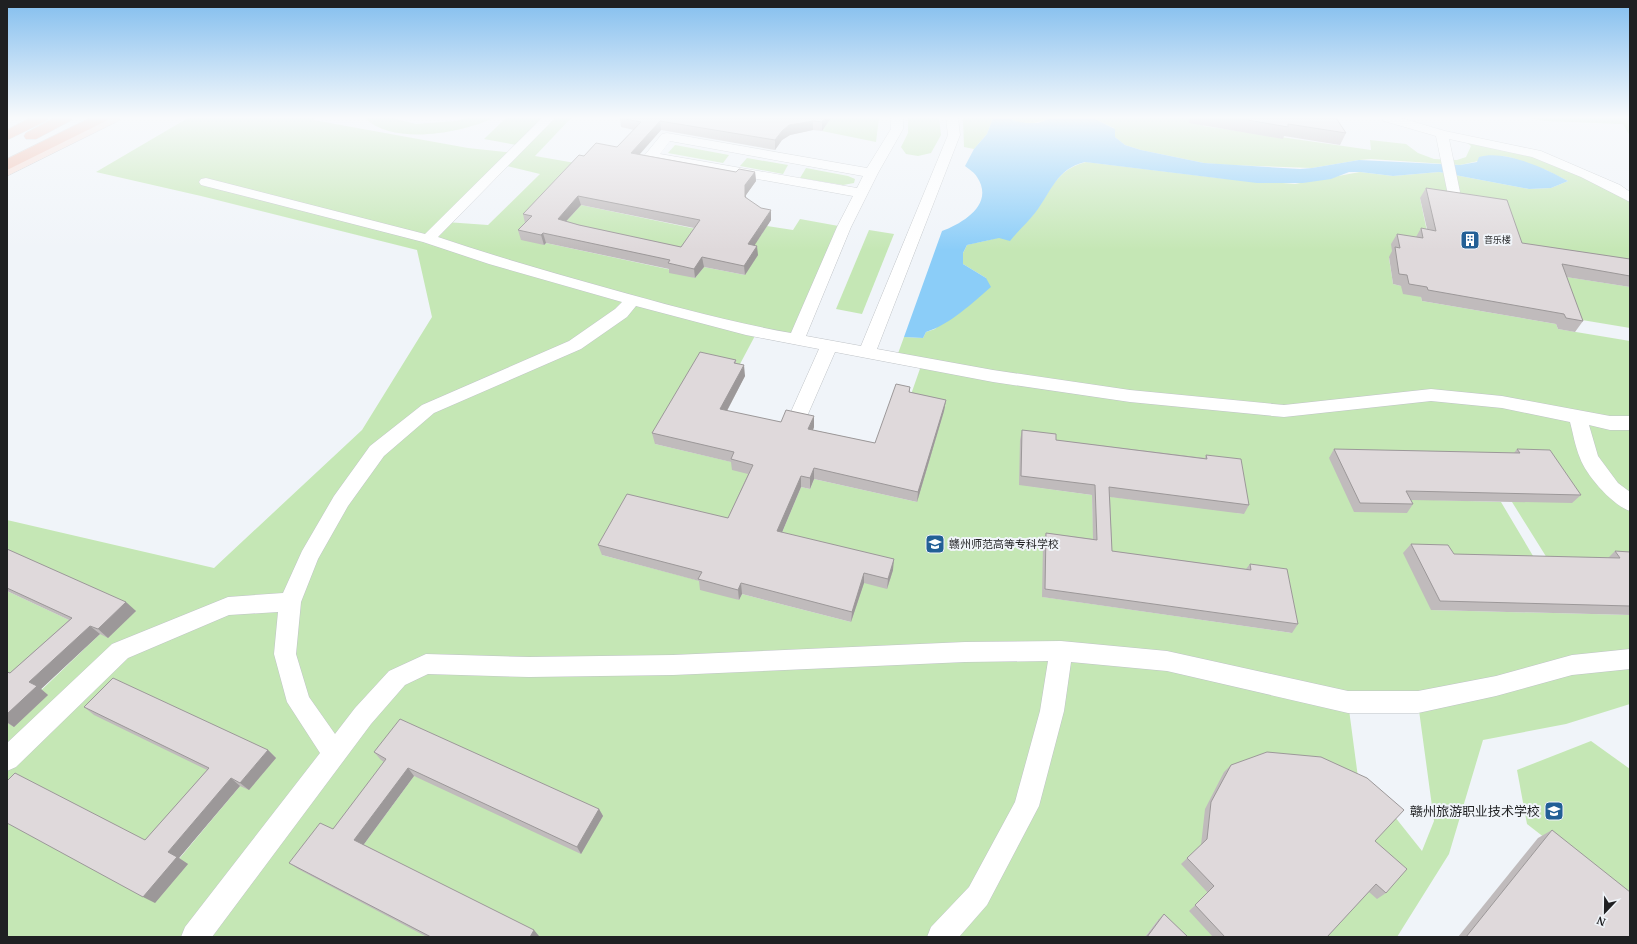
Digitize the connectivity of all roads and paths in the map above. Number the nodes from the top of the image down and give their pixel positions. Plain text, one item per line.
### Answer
1 (23, 162) edge
2 (505, 162) edge
3 (685, 162) edge
4 (807, 162) edge
5 (877, 162) edge
6 (943, 162) edge
7 (1448, 162) edge
8 (1556, 162) edge
9 (7, 171) edge
10 (871, 173) junction
11 (206, 182) dead end
12 (1453, 192) edge
13 (861, 193) junction
14 (1630, 198) edge
15 (428, 239) junction
16 (632, 300) junction
17 (796, 340) junction
18 (829, 346) junction
19 (867, 353) junction
20 (799, 414) edge
21 (1578, 418) junction
22 (1630, 423) edge
23 (1630, 503) edge
24 (290, 602) junction
25 (1061, 651) junction
26 (1630, 659) edge
27 (335, 754) junction
28 (7, 759) edge
29 (195, 937) edge
30 (941, 937) edge

1 - 9 street
2 - 15 street
3 - 13 street
4 - 10 street
5 - 10 street
6 - 19 street
7 - 12 street
8 - 14 street
10 - 13 street
11 - 15 street
13 - 17 street
15 - 16 street
16 - 17 street
16 - 24 street
17 - 18 street
18 - 19 street
18 - 20 street
19 - 21 street
21 - 22 street
21 - 23 street
24 - 27 street
24 - 28 street
25 - 26 street
25 - 27 street
25 - 30 street
27 - 29 street

